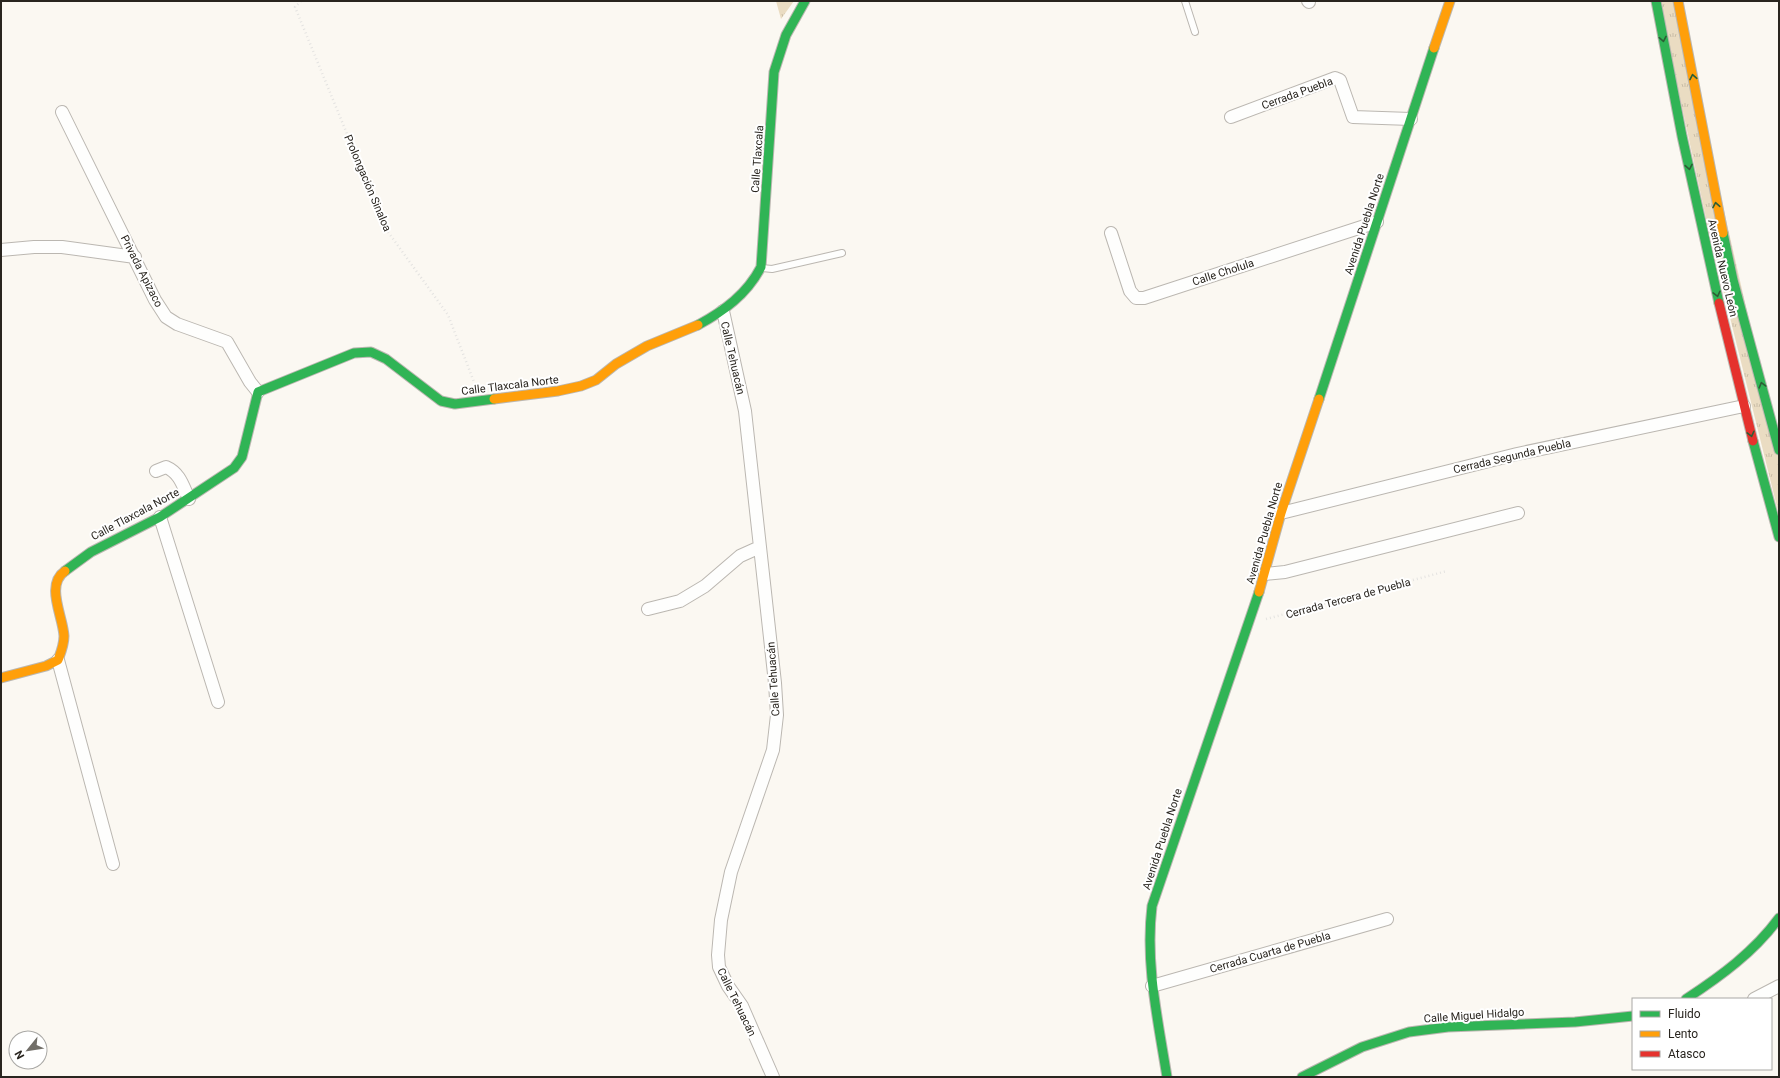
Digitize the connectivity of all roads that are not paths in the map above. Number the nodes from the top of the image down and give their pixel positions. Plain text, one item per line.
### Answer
1 (805, 1) edge
2 (1185, 1) edge
3 (1450, 1) edge
4 (1656, 1) edge
5 (1678, 1) edge
6 (1195, 32) dead end
7 (62, 112) dead end
8 (1231, 117) dead end
9 (1411, 119) junction
10 (1377, 222) junction
11 (1111, 233) dead end
12 (1, 250) edge
13 (842, 253) dead end
14 (134, 257) junction
15 (761, 267) junction
16 (723, 311) junction
17 (258, 392) junction
18 (1744, 406) junction
19 (1779, 450) edge
20 (156, 471) dead end
21 (189, 499) junction
22 (1281, 513) junction
23 (1518, 513) dead end
24 (160, 517) junction
25 (1779, 537) edge
26 (760, 547) junction
27 (1265, 574) junction
28 (648, 609) dead end
29 (58, 660) junction
30 (1, 678) edge
31 (218, 702) dead end
32 (113, 864) dead end
33 (1779, 918) edge
34 (1387, 920) dead end
35 (1152, 986) junction
36 (1779, 986) edge
37 (1688, 998) edge
38 (1756, 998) edge
39 (1632, 1016) edge
40 (774, 1077) edge
41 (1167, 1077) edge
42 (1302, 1077) edge

1 - 15 street, Calle Tlaxcala
2 - 6 lane
3 - 9 street, Avenida Puebla Norte
4 -> 18 street, Avenida Nuevo León
19 -> 5 street, Avenida Nuevo León
7 - 14 street, Privada Apizaco
8 - 9 street, Cerrada Puebla
9 - 10 street, Avenida Puebla Norte
10 - 11 street, Calle Cholula
10 - 22 street, Avenida Puebla Norte
12 - 14 street
13 - 15 lane
14 - 17 street, Privada Apizaco
15 - 16 street, Calle Tlaxcala
16 - 17 street, Calle Tlaxcala Norte
16 - 26 street, Calle Tehuacán
17 - 21 street, Calle Tlaxcala Norte
18 - 22 street, Cerrada Segunda Puebla
18 -> 25 street, Avenida Nuevo León
20 - 21 street
21 - 24 street, Calle Tlaxcala Norte
22 - 27 street, Avenida Puebla Norte
23 - 27 street
24 - 29 street, Calle Tlaxcala Norte
24 - 31 street
26 - 28 street
26 - 40 street, Calle Tehuacán
27 - 35 street, Avenida Puebla Norte
29 - 30 street
29 - 32 street
33 - 37 street
34 - 35 street, Cerrada Cuarta de Puebla
35 - 41 street, Avenida Puebla Norte
36 - 38 street
39 - 42 street, Calle Miguel Hidalgo

